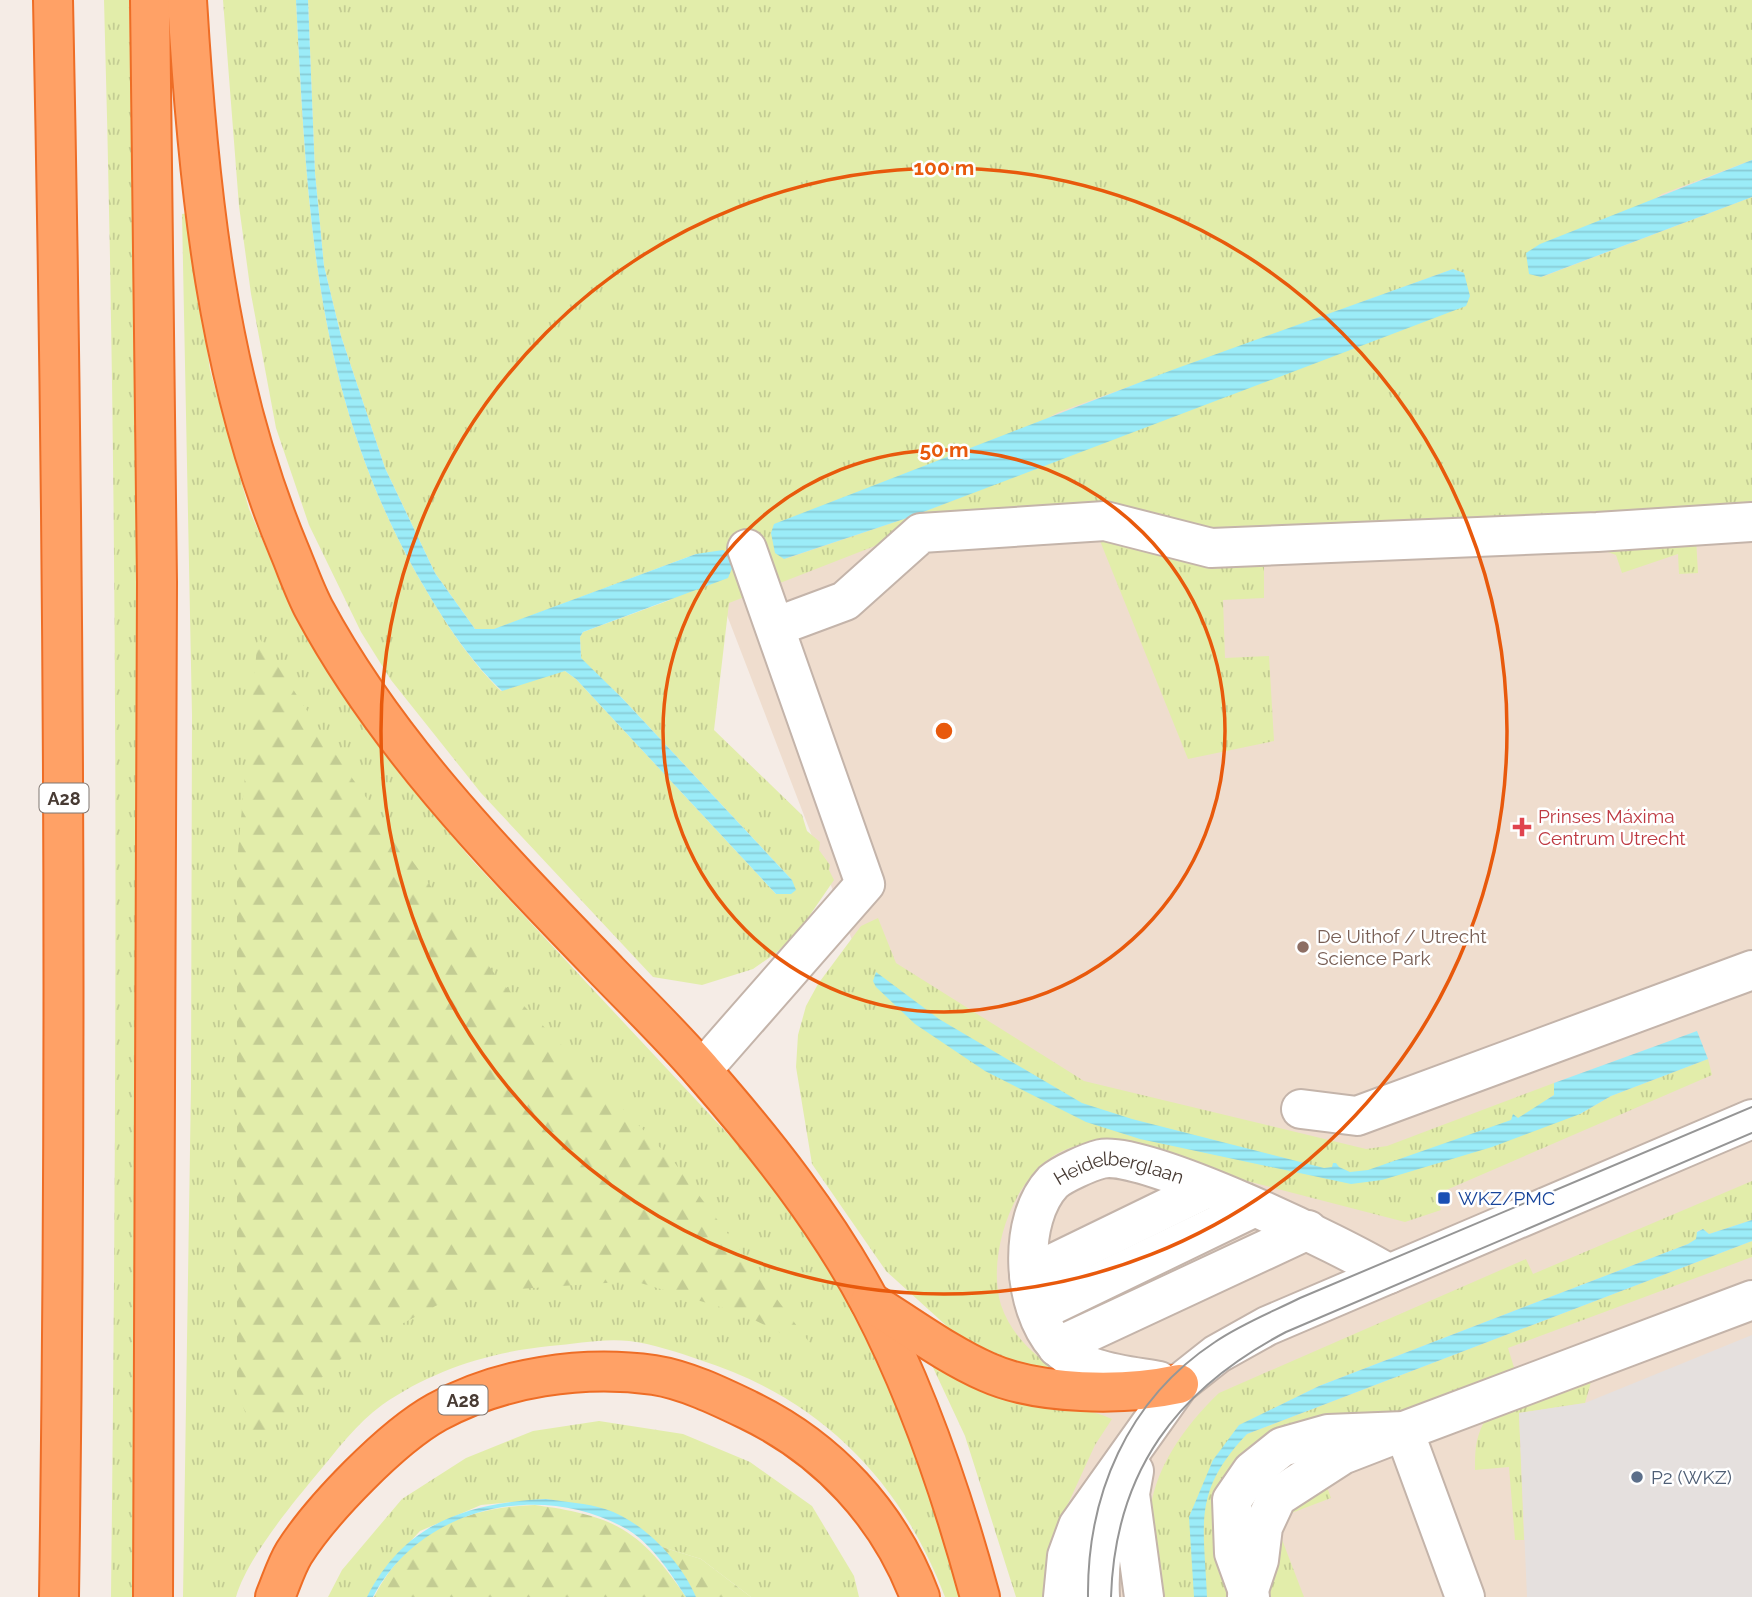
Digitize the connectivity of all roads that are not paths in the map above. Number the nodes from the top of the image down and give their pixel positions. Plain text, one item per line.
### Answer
1 (54, 0) edge
2 (150, 0) edge
3 (187, 0) edge
4 (1752, 522) edge
5 (747, 549) dead end
6 (775, 627) junction
7 (1752, 970) edge
8 (702, 1070) junction
9 (1301, 1109) dead end
10 (1752, 1119) edge
11 (1256, 1208) junction
12 (1389, 1273) junction
13 (1752, 1300) edge
14 (870, 1302) junction
15 (1041, 1312) junction
16 (1179, 1384) junction
17 (1404, 1431) junction
18 (1142, 1433) junction
19 (1249, 1595) edge
20 (60, 1597) edge
21 (153, 1597) edge
22 (275, 1597) edge
23 (920, 1597) edge
24 (980, 1597) edge
25 (1063, 1597) edge
26 (1100, 1597) edge
27 (1144, 1597) edge
28 (1465, 1597) edge

1 - 20 highway, A28
2 - 21 highway
3 - 8 highway
4 - 6 lane
5 - 6 lane
6 - 8 lane
7 - 9 lane
8 - 14 highway
10 - 12 lane
11 - 12 lane, Heidelberglaan
11 - 15 lane
11 - 15 lane
11 - 15 lane
11 - 15 lane, Heidelberglaan
12 - 16 lane
13 - 17 lane
14 - 16 highway
14 - 24 highway
15 - 16 lane
16 - 18 lane
17 - 19 lane
17 - 28 lane
18 - 25 lane
18 - 26 lane
18 - 27 lane
22 - 23 highway, A28

